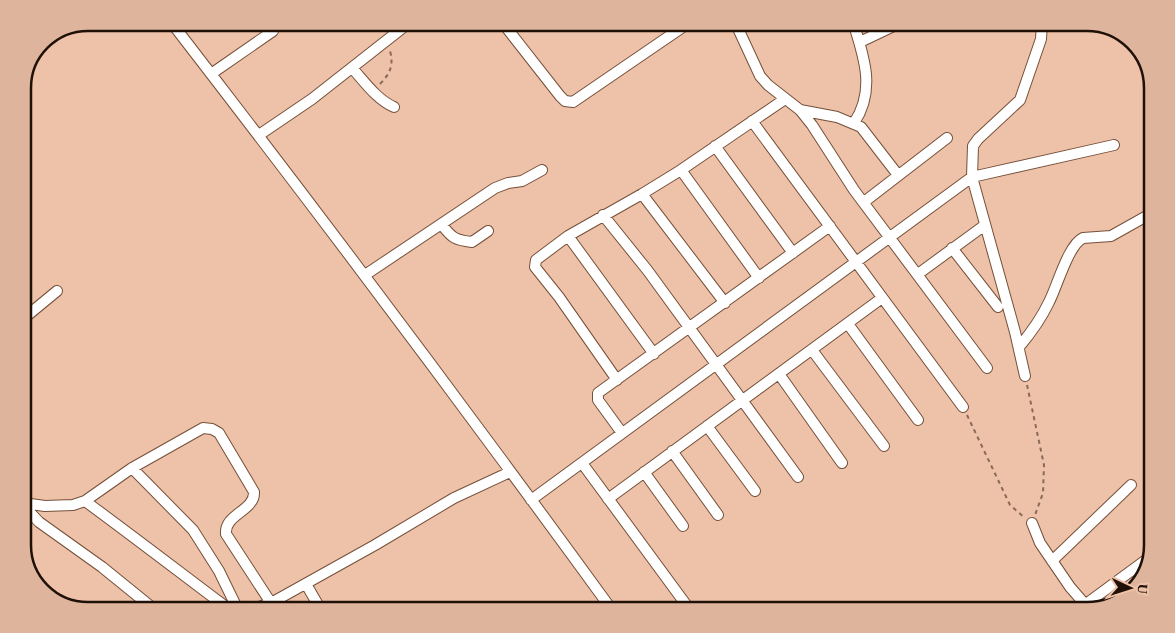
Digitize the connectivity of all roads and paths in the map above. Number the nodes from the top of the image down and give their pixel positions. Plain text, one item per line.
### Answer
1 (179, 31) edge
2 (273, 31) dead end
3 (399, 31) edge
4 (509, 31) edge
5 (677, 31) edge
6 (739, 31) edge
7 (856, 31) edge
8 (883, 31) edge
9 (1041, 31) edge
10 (385, 42) junction
11 (860, 42) junction
12 (352, 68) junction
13 (211, 74) junction
14 (373, 90) junction
15 (785, 99) junction
16 (394, 107) dead end
17 (800, 110) junction
18 (752, 121) junction
19 (854, 123) junction
20 (259, 135) junction
21 (947, 138) dead end
22 (715, 146) junction
23 (1114, 146) dead end
24 (542, 170) dead end
25 (681, 170) junction
26 (898, 175) junction
27 (972, 177) junction
28 (642, 194) junction
29 (864, 202) junction
30 (603, 215) junction
31 (1144, 217) edge
32 (442, 224) junction
33 (985, 225) junction
34 (830, 226) junction
35 (488, 230) dead end
36 (568, 236) junction
37 (891, 238) junction
38 (952, 248) junction
39 (793, 252) junction
40 (857, 263) junction
41 (918, 274) junction
42 (365, 275) junction
43 (759, 278) junction
44 (57, 291) dead end
45 (882, 298) junction
46 (725, 303) junction
47 (998, 307) dead end
48 (31, 313) edge
49 (848, 324) junction
50 (688, 329) junction
51 (1019, 347) junction
52 (812, 350) junction
53 (654, 354) junction
54 (716, 365) junction
55 (987, 368) dead end
56 (778, 374) junction
57 (1025, 376) joint
58 (617, 380) junction
59 (742, 401) junction
60 (963, 407) joint
61 (918, 420) dead end
62 (707, 426) junction
63 (622, 433) junction
64 (884, 446) dead end
65 (672, 452) junction
66 (582, 463) junction
67 (842, 463) dead end
68 (132, 468) junction
69 (510, 472) junction
70 (644, 472) junction
71 (798, 477) dead end
72 (1131, 485) dead end
73 (755, 491) dead end
74 (608, 499) junction
75 (531, 500) junction
76 (85, 502) junction
77 (31, 505) edge
78 (31, 513) edge
79 (718, 515) dead end
80 (1032, 523) junction
81 (683, 526) dead end
82 (1052, 561) junction
83 (1141, 564) edge
84 (306, 584) junction
85 (1096, 601) edge
86 (145, 602) edge
87 (219, 602) edge
88 (234, 602) edge
89 (270, 602) edge
90 (273, 602) edge
91 (316, 602) edge
92 (606, 602) edge
93 (684, 602) edge
94 (1084, 602) edge

1 - 13 street
2 - 13 street
3 - 10 street
4 - 5 street
6 - 15 street
7 - 11 street
8 - 11 street
9 - 27 street
10 - 12 street
10 - 14 path
11 - 19 street
12 - 14 street
12 - 20 street
13 - 20 street
14 - 16 street
15 - 17 street
15 - 18 street
17 - 19 street
17 - 29 street
18 - 22 street
18 - 34 street
19 - 26 street
20 - 42 street
21 - 26 street
22 - 25 street
22 - 39 street
23 - 27 street
24 - 32 street
25 - 28 street
25 - 43 street
26 - 29 street
27 - 33 street
27 - 37 street
28 - 30 street
28 - 46 street
29 - 37 street
30 - 36 street
30 - 50 street
31 - 51 street
32 - 35 street
32 - 42 street
33 - 38 street
33 - 51 street
34 - 39 street
34 - 40 street
36 - 53 street
36 - 58 street
37 - 40 street
37 - 41 street
38 - 41 street
38 - 47 street
39 - 43 street
40 - 45 street
40 - 54 street
41 - 55 street
42 - 69 street
43 - 46 street
44 - 48 street
45 - 49 street
45 - 60 street
46 - 50 street
49 - 52 street
49 - 61 street
50 - 53 street
50 - 54 street
51 - 57 street
52 - 56 street
52 - 64 street
53 - 58 street
54 - 59 street
54 - 63 street
56 - 59 street
56 - 67 street
57 - 80 path
58 - 63 street
59 - 62 street
59 - 71 street
60 - 80 path
62 - 65 street
62 - 73 street
63 - 66 street
65 - 70 street
65 - 79 street
66 - 74 street
66 - 75 street
68 - 76 street
68 - 88 street
68 - 89 street
69 - 75 street
69 - 84 street
70 - 74 street
70 - 81 street
72 - 82 street
74 - 93 street
75 - 92 street
76 - 77 street
76 - 87 street
78 - 86 street
80 - 82 street
82 - 94 street
83 - 85 street
84 - 90 street
84 - 91 street

